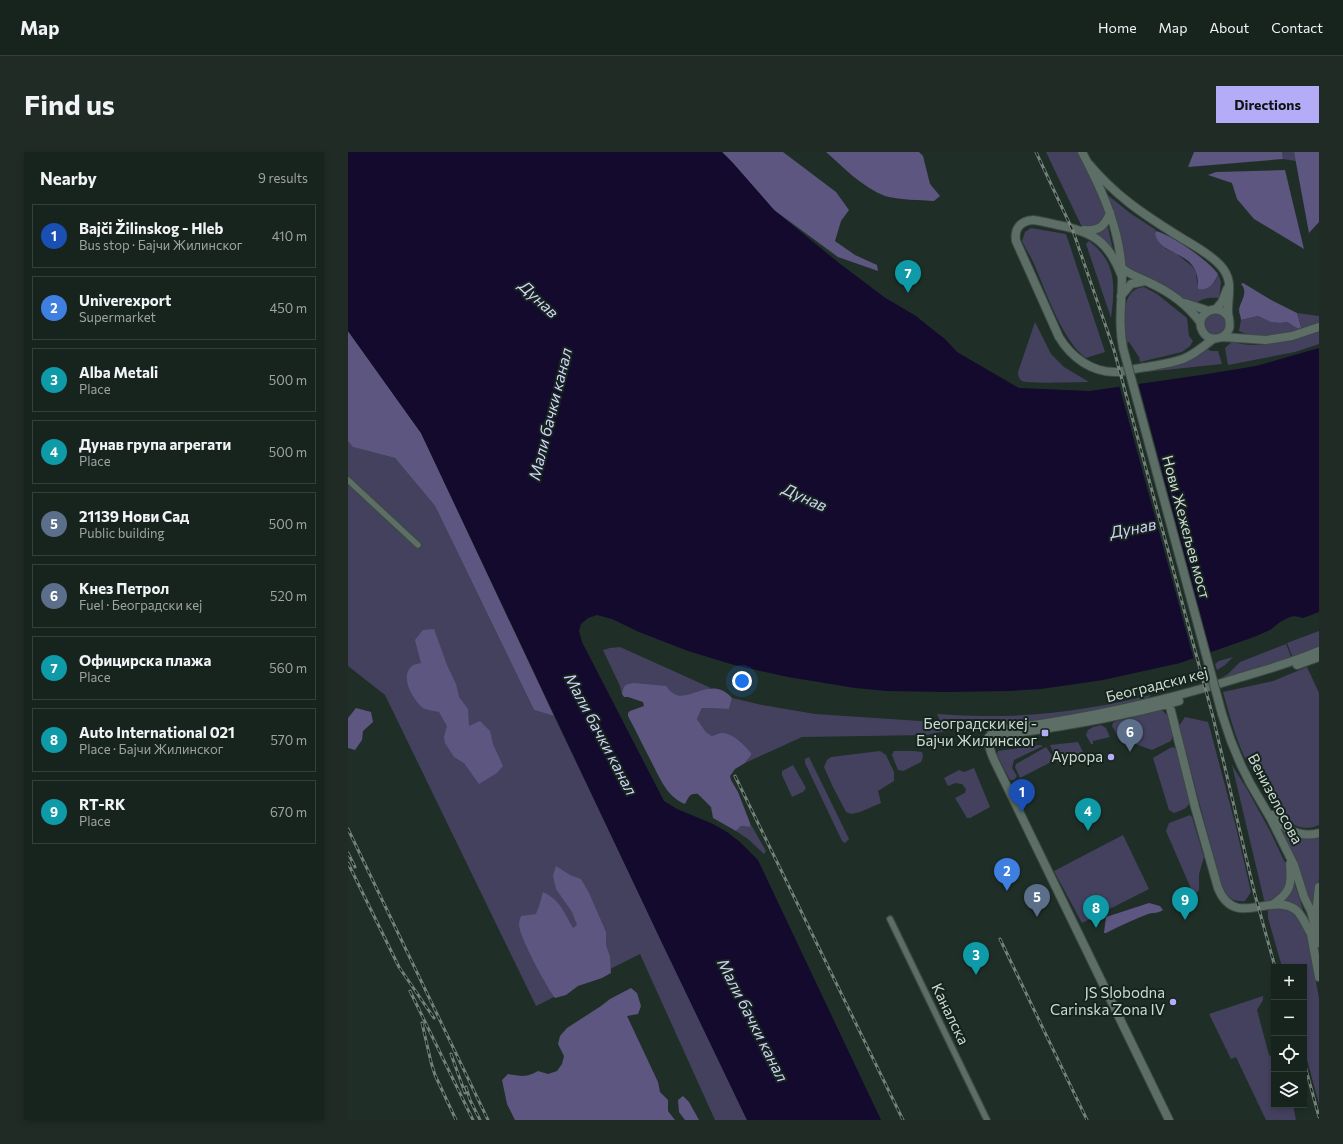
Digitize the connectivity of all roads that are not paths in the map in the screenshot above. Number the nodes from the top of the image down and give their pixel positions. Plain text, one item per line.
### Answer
1 (1082, 152) edge
2 (1088, 164) junction
3 (1110, 213) junction
4 (1081, 230) junction
5 (1121, 267) junction
6 (1122, 277) junction
7 (1148, 281) junction
8 (1229, 284) junction
9 (1122, 296) junction
10 (1182, 302) junction
11 (1212, 310) junction
12 (1229, 318) junction
13 (1200, 322) junction
14 (1230, 327) junction
15 (1319, 327) edge
16 (1202, 331) junction
17 (1222, 337) junction
18 (1213, 339) junction
19 (1252, 340) junction
20 (1196, 352) junction
21 (348, 480) edge
22 (418, 545) dead end
23 (1319, 651) edge
24 (1319, 657) edge
25 (1168, 701) junction
26 (1222, 714) joint
27 (1263, 805) junction
28 (1319, 832) edge
29 (1290, 856) junction
30 (1319, 887) edge
31 (1271, 905) junction
32 (890, 919) dead end
33 (1316, 939) edge
34 (1319, 977) edge
35 (987, 1120) edge
36 (1169, 1120) edge

1 - 2 main road
2 - 3 main road, Нови Жежељев мост
2 - 8 main road
3 - 4 main road
3 - 5 main road, Нови Жежељев мост
4 - 6 main road
4 - 20 main road
5 - 6 main road, Нови Жежељев мост
5 - 7 main road
6 - 9 main road, Нови Жежељев мост
7 - 9 main road
7 - 10 main road
8 - 11 main road
8 - 12 main road
9 - 26 main road, Нови Жежељев мост, bridge
10 - 11 main road
10 - 13 main road
11 - 12 main road
11 - 13 main road
12 - 14 main road
13 - 16 main road
14 - 17 main road
14 - 19 main road
15 - 19 main road
16 - 18 main road
16 - 20 main road
17 - 18 main road
17 - 19 main road
18 - 20 main road
21 - 22 street
23 - 25 main road, Београдски кеј
24 - 25 main road, Београдски кеј
25 - 31 main road
25 - 36 main road, Београдски кеј
26 - 27 main road, Венизелосова
27 - 28 main road
27 - 29 main road, Венизелосова
29 - 31 main road
29 - 33 main road, Венизелосова
30 - 33 main road
31 - 33 main road
32 - 35 street, Каналска
33 - 34 main road, Венизелосова

